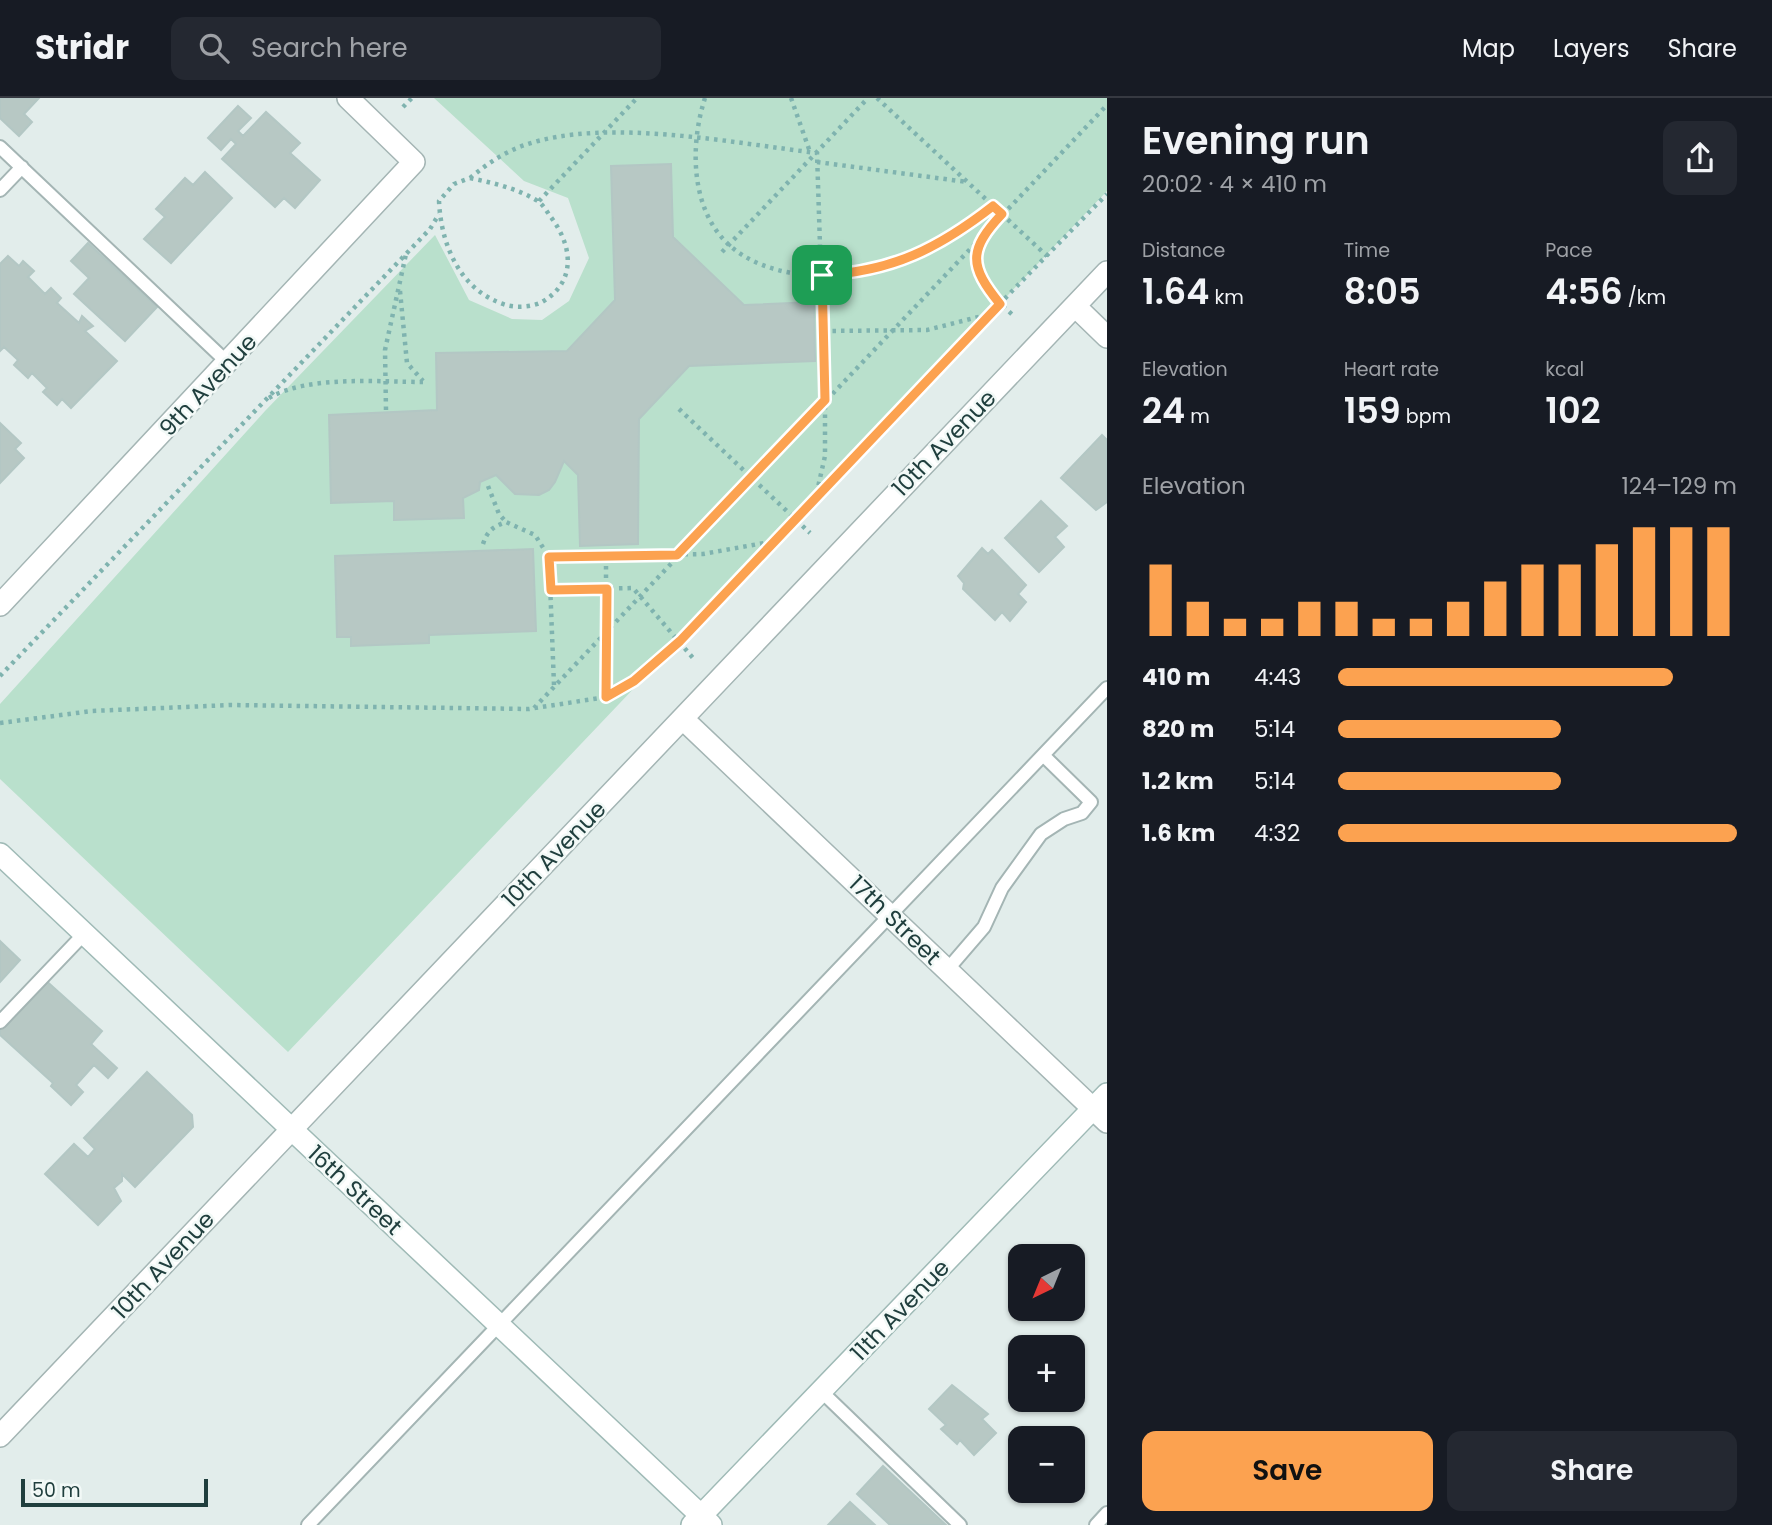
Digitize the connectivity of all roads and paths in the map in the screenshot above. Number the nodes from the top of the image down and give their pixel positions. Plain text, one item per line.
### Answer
1 (348, 98) edge
2 (412, 98) edge
3 (637, 98) edge
4 (705, 98) edge
5 (792, 98) edge
6 (868, 98) edge
7 (877, 98) edge
8 (1107, 105) edge
9 (403, 107) dead end
10 (603, 133) junction
11 (695, 139) junction
12 (0, 147) edge
13 (813, 152) junction
14 (817, 162) junction
15 (22, 167) junction
16 (470, 178) junction
17 (968, 182) junction
18 (0, 190) edge
19 (1107, 194) edge
20 (539, 201) junction
21 (993, 206) junction
22 (439, 214) junction
23 (1002, 214) junction
24 (981, 236) junction
25 (729, 245) junction
26 (722, 252) dead end
27 (407, 253) junction
28 (1047, 256) junction
29 (1107, 272) edge
30 (822, 275) junction
31 (399, 287) junction
32 (1000, 304) junction
33 (1075, 306) junction
34 (991, 313) junction
35 (1015, 317) dead end
36 (890, 330) junction
37 (824, 331) junction
38 (1107, 337) edge
39 (229, 363) junction
40 (384, 382) junction
41 (825, 400) junction
42 (264, 401) junction
43 (679, 409) dead end
44 (386, 410) dead end
45 (750, 477) junction
46 (488, 486) dead end
47 (815, 499) junction
48 (796, 519) junction
49 (506, 522) junction
50 (810, 533) dead end
51 (776, 541) junction
52 (483, 544) dead end
53 (677, 555) junction
54 (606, 556) junction
55 (549, 557) junction
56 (607, 589) junction
57 (551, 590) junction
58 (641, 594) junction
59 (0, 605) edge
60 (608, 628) junction
61 (680, 641) junction
62 (693, 658) dead end
63 (0, 676) edge
64 (554, 687) junction
65 (1107, 688) edge
66 (606, 697) junction
67 (534, 708) junction
68 (683, 719) junction
69 (0, 723) edge
70 (1043, 755) junction
71 (0, 855) edge
72 (889, 915) junction
73 (85, 934) junction
74 (947, 970) junction
75 (0, 1022) edge
76 (1102, 1108) edge
77 (291, 1129) junction
78 (500, 1326) junction
79 (821, 1391) junction
80 (0, 1436) edge
81 (1107, 1513) edge
82 (701, 1522) edge
83 (308, 1525) edge
84 (960, 1525) edge
85 (1096, 1525) edge

1 - 39 street, 9th Avenue
2 - 9 path
3 - 10 path
4 - 11 path
5 - 13 path
6 - 13 path
7 - 17 path
8 - 23 path
10 - 11 path
10 - 16 path
10 - 20 path
11 - 13 path
11 - 25 path
12 - 15 lane
13 - 14 path
13 - 25 path
14 - 17 path
14 - 30 path
15 - 18 lane
15 - 39 lane
16 - 20 path
16 - 22 path
17 - 21 path
19 - 28 path
20 - 22 path
21 - 23 path
21 - 30 path
22 - 27 path
23 - 24 path
23 - 28 path
24 - 32 path
24 - 36 path
25 - 26 path
25 - 30 path
27 - 31 path
27 - 42 path
28 - 32 path
29 - 33 street, 10th Avenue
30 - 37 path
31 - 40 path
31 - 40 path
32 - 34 path
32 - 35 path
33 - 38 street
33 - 68 street, 10th Avenue
34 - 36 path
34 - 47 path
36 - 37 path
36 - 41 path
37 - 41 path
39 - 59 street, 9th Avenue
40 - 42 path
40 - 44 path
41 - 45 path
41 - 47 path
42 - 63 path
43 - 45 path
45 - 48 path
45 - 53 path
46 - 49 path
47 - 48 path
48 - 50 path
48 - 51 path
49 - 52 path
49 - 55 path
51 - 53 path
51 - 61 path
53 - 54 path
53 - 58 path
54 - 55 path
54 - 56 path
55 - 57 path
56 - 57 path
56 - 58 path
56 - 60 path
57 - 64 path
58 - 60 path
58 - 61 path
60 - 64 path
60 - 66 path
61 - 62 path
61 - 66 path
64 - 67 path
65 - 70 lane
66 - 67 path
67 - 69 path
68 - 72 street, 17th Street
68 - 77 street, 10th Avenue
70 - 72 lane
70 - 74 lane
71 - 73 street, 16th Street
72 - 74 street, 17th Street
72 - 78 lane
73 - 75 lane
73 - 77 street, 16th Street
74 - 76 street, 17th Street
76 - 79 street, 11th Avenue
77 - 78 street, 16th Street
77 - 80 street, 10th Avenue
78 - 82 street, 16th Street
78 - 83 lane
79 - 82 street, 11th Avenue
79 - 84 lane
81 - 85 lane

